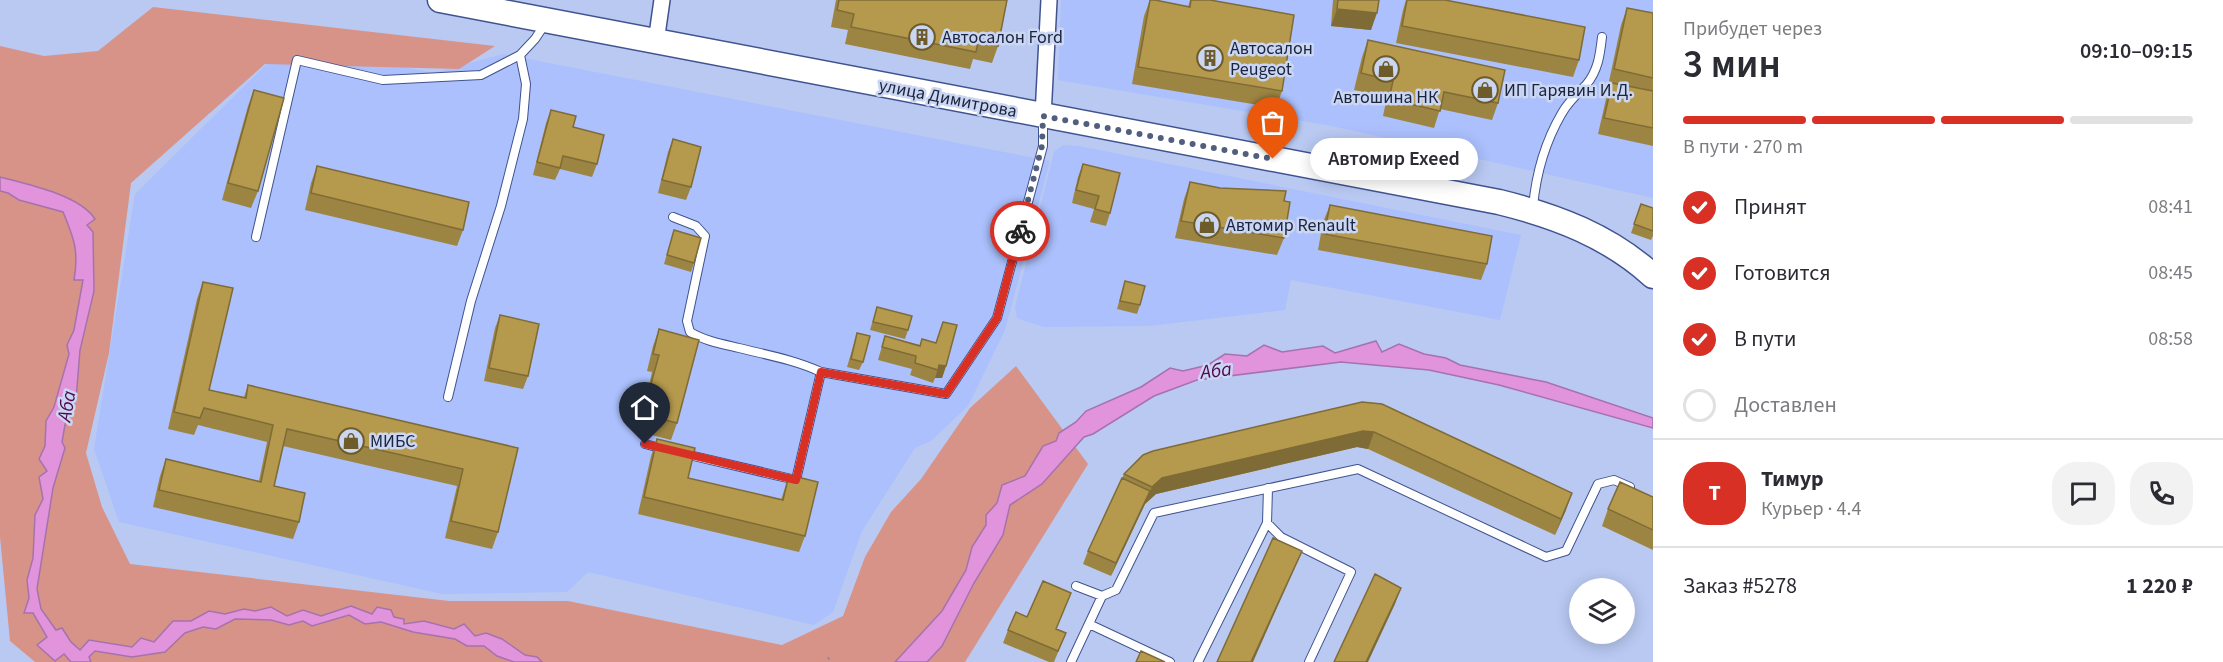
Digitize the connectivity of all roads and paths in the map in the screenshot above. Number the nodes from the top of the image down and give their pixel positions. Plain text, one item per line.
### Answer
1 (440, 0) edge
2 (662, 0) edge
3 (1049, 0) edge
4 (547, 21) junction
5 (1602, 37) dead end
6 (656, 42) junction
7 (520, 55) junction
8 (1043, 116) junction
9 (1532, 211) junction
10 (673, 217) dead end
11 (256, 237) dead end
12 (1653, 276) edge
13 (821, 372) junction
14 (448, 397) dead end
15 (645, 444) dead end
16 (669, 450) edge
17 (680, 453) edge
18 (1268, 488) junction
19 (1634, 488) edge
20 (1267, 523) junction
21 (1076, 586) dead end
22 (1102, 596) junction
23 (1089, 624) junction
24 (828, 657) dead end
25 (830, 662) edge
26 (1071, 662) edge
27 (1170, 662) edge
28 (1198, 662) edge
29 (1309, 662) edge

1 - 4 main road, улица Димитрова
2 - 6 street
3 - 8 street
4 - 6 main road, улица Димитрова
4 - 7 lane
5 - 9 lane
6 - 8 main road, улица Димитрова
7 - 11 lane
7 - 14 lane
8 - 9 main road, улица Димитрова
8 - 13 lane
9 - 12 main road, улица Димитрова
10 - 13 lane
13 - 17 lane
15 - 16 lane
18 - 19 lane
18 - 20 lane
18 - 22 lane
20 - 28 lane
20 - 29 lane
21 - 22 lane
22 - 23 lane
23 - 26 lane
23 - 27 lane
24 - 25 path

